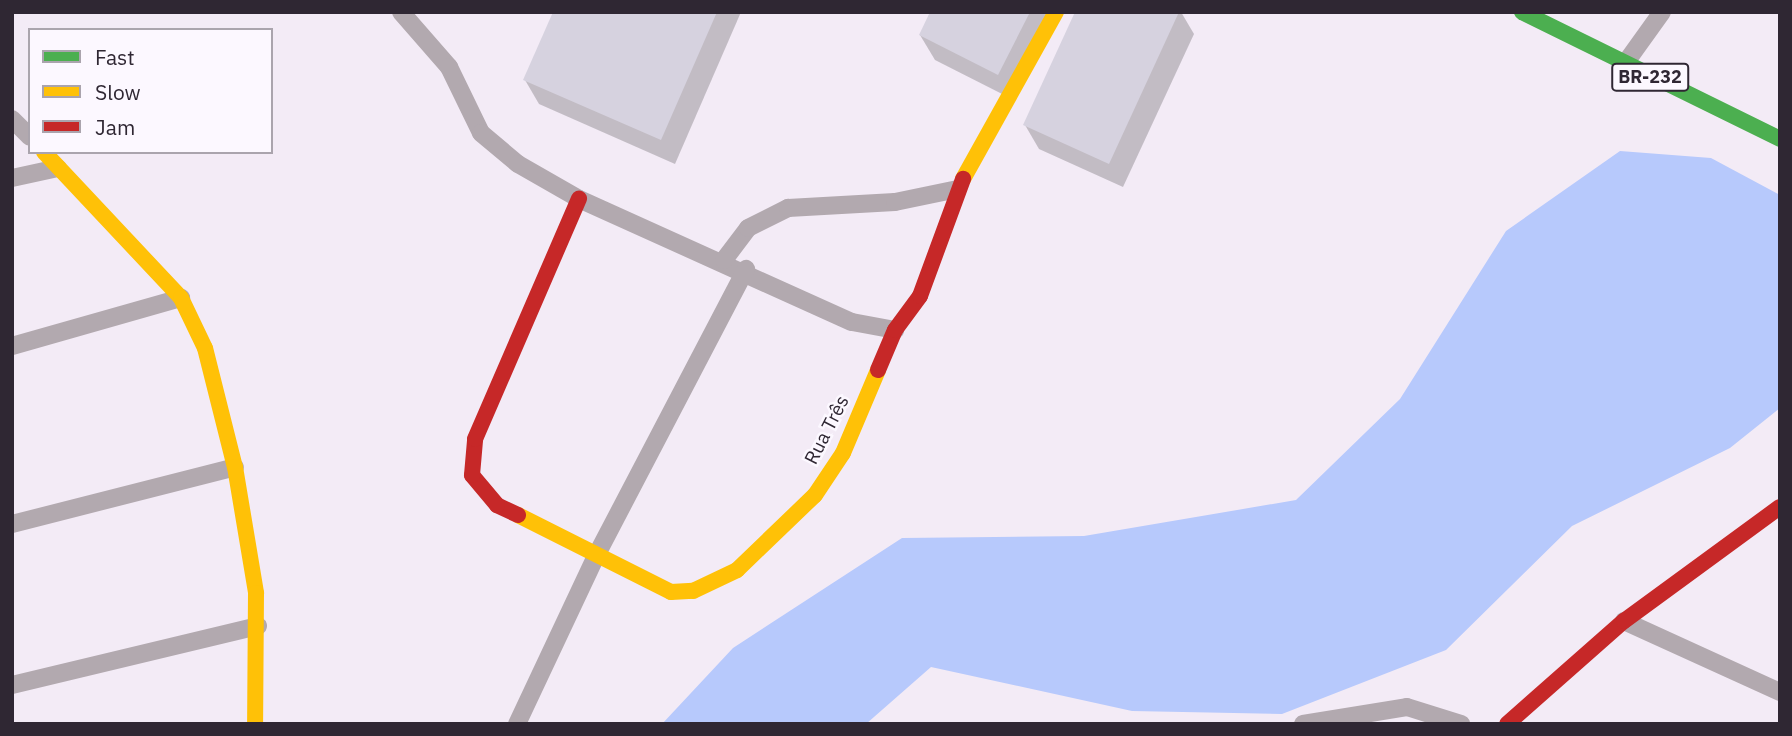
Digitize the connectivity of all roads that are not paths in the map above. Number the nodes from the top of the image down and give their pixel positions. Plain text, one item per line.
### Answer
1 (1056, 12) edge
2 (1522, 12) edge
3 (1662, 12) edge
4 (405, 15) edge
5 (1624, 65) junction
6 (12, 119) edge
7 (28, 135) edge
8 (1780, 139) edge
9 (46, 154) edge
10 (58, 168) junction
11 (12, 178) edge
12 (958, 189) junction
13 (579, 199) junction
14 (724, 260) junction
15 (746, 269) junction
16 (181, 298) junction
17 (895, 330) junction
18 (12, 346) edge
19 (235, 467) junction
20 (1780, 507) edge
21 (12, 524) edge
22 (596, 556) junction
23 (1623, 621) junction
24 (257, 626) junction
25 (12, 685) edge
26 (1780, 692) edge
27 (255, 724) edge
28 (517, 724) edge
29 (1303, 724) edge
30 (1461, 724) edge
31 (1507, 724) edge

1 - 12 main road, Rua Três
2 - 5 main road, BR-232
3 - 5 street
4 - 13 street
5 - 8 main road, BR-232
6 - 7 street
9 - 10 main road
10 - 11 street
10 - 16 main road
12 - 14 street
12 - 17 main road, Rua Três
13 - 14 street
13 - 22 main road, Rua Três
14 - 15 street
15 - 17 street
15 - 22 street
16 - 18 street
16 - 19 main road
17 - 22 main road, Rua Três
19 - 21 street
19 - 24 main road
20 - 23 main road
22 - 28 street
23 - 26 street
23 - 31 main road
24 - 25 street
24 - 27 main road
29 - 30 street

